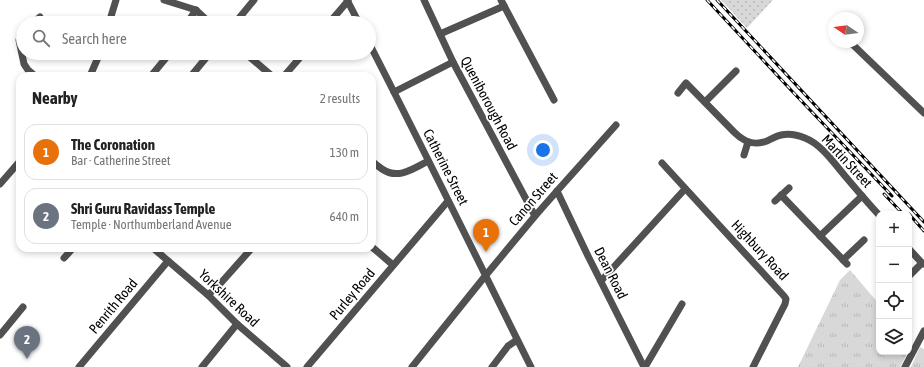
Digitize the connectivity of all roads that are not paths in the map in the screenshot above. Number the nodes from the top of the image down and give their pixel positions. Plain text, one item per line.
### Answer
1 (116, 0) edge
2 (164, 0) edge
3 (254, 0) edge
4 (348, 0) edge
5 (424, 0) edge
6 (502, 3) edge
7 (196, 10) junction
8 (111, 16) edge
9 (192, 16) edge
10 (202, 16) edge
11 (241, 16) edge
12 (335, 16) edge
13 (356, 16) edge
14 (440, 34) junction
15 (856, 48) edge
16 (376, 57) edge
17 (23, 60) edge
18 (97, 60) edge
19 (164, 60) edge
20 (204, 60) edge
21 (253, 60) edge
22 (298, 60) edge
23 (453, 62) junction
24 (736, 71) dead end
25 (30, 72) edge
26 (92, 72) edge
27 (154, 72) edge
28 (193, 72) edge
29 (267, 72) edge
30 (287, 72) edge
31 (394, 92) junction
32 (678, 93) dead end
33 (554, 100) dead end
34 (705, 102) junction
35 (924, 113) edge
36 (616, 125) dead end
37 (748, 142) junction
38 (744, 155) dead end
39 (428, 161) junction
40 (662, 163) dead end
41 (376, 164) edge
42 (16, 166) edge
43 (0, 184) edge
44 (789, 188) dead end
45 (685, 189) junction
46 (557, 191) junction
47 (781, 195) junction
48 (862, 196) junction
49 (448, 201) junction
50 (775, 201) dead end
51 (876, 212) edge
52 (535, 216) junction
53 (820, 236) junction
54 (864, 240) dead end
55 (376, 251) edge
56 (912, 251) edge
57 (69, 252) edge
58 (158, 252) edge
59 (248, 252) edge
60 (64, 258) dead end
61 (168, 261) junction
62 (923, 264) edge
63 (393, 266) junction
64 (912, 273) edge
65 (486, 275) junction
66 (601, 281) junction
67 (208, 295) junction
68 (682, 304) dead end
69 (24, 307) dead end
70 (237, 324) junction
71 (924, 331) edge
72 (0, 335) edge
73 (517, 340) junction
74 (79, 367) edge
75 (202, 367) edge
76 (287, 367) edge
77 (307, 367) edge
78 (412, 367) edge
79 (492, 367) edge
80 (531, 367) edge
81 (644, 367) edge
82 (753, 367) edge
83 (905, 367) edge

1 - 8 street
2 - 7 street
3 - 11 street
4 - 12 street
4 - 13 street
5 - 14 street, Queniborough Road
6 - 14 street
6 - 33 street
7 - 9 street
7 - 10 street
14 - 23 street, Queniborough Road
15 - 35 street
16 - 31 street, Catherine Street
17 - 25 street
18 - 26 street
19 - 27 street
20 - 28 street
21 - 29 street
22 - 30 street
23 - 31 street
23 - 52 street, Queniborough Road
24 - 34 street
31 - 39 street, Catherine Street
32 - 34 street
34 - 37 street
36 - 46 street, Canon Street
37 - 38 street
37 - 48 street, Martin Street
39 - 41 street
39 - 49 street, Catherine Street
40 - 45 street, Highbury Road
42 - 43 street
44 - 47 street
45 - 66 street
45 - 82 street, Highbury Road
46 - 52 street, Canon Street
46 - 66 street, Dean Road
47 - 50 street
47 - 53 street
48 - 51 street, Martin Street
48 - 53 street
49 - 63 street, Purley Road
49 - 65 street, Catherine Street
52 - 65 street, Canon Street
53 - 54 street
55 - 63 street
56 - 62 street
57 - 60 street
58 - 61 street, Yorkshire Road
59 - 67 street
61 - 67 street, Yorkshire Road
61 - 74 street, Penrith Road
62 - 64 street
63 - 77 street, Purley Road
65 - 73 street, Catherine Street
65 - 78 street, Canon Street
66 - 81 street, Dean Road
67 - 70 street, Yorkshire Road
68 - 81 street
69 - 72 street
70 - 75 street
70 - 76 street, Yorkshire Road
71 - 83 street
73 - 79 street
73 - 80 street, Catherine Street

